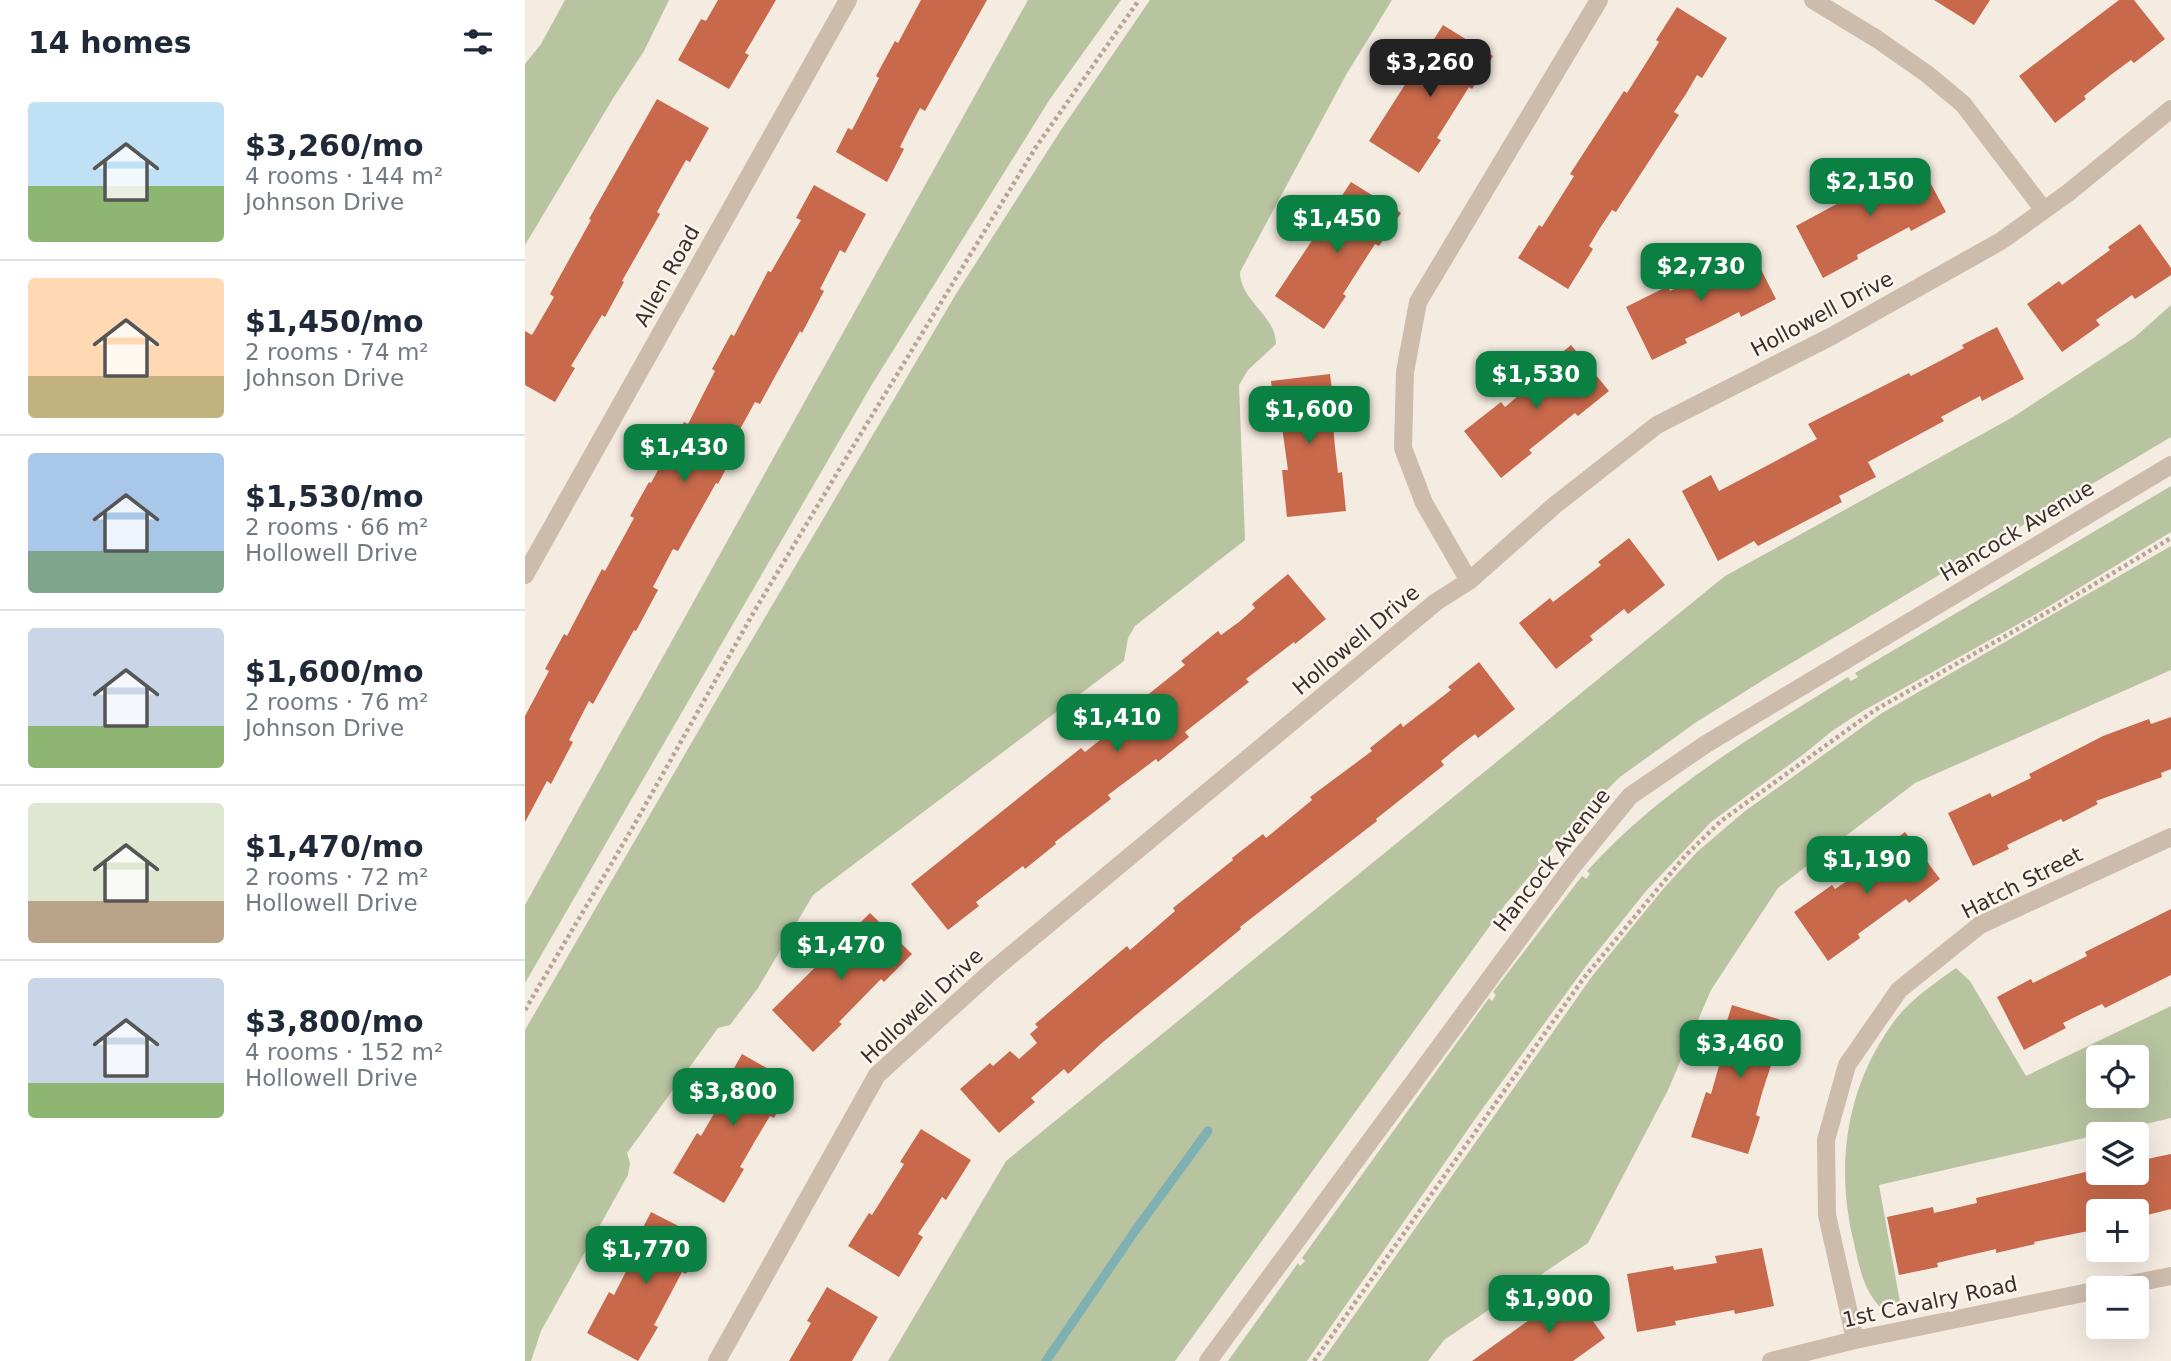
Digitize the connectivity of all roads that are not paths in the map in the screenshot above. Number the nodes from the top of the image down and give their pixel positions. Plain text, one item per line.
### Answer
1 (848, 0) edge
2 (1599, 0) edge
3 (1813, 0) edge
4 (2171, 110) edge
5 (2043, 209) junction
6 (2171, 465) edge
7 (525, 575) edge
8 (1469, 581) junction
9 (2171, 837) edge
10 (2171, 1276) edge
11 (2149, 1280) edge
12 (2086, 1292) edge
13 (1856, 1340) junction
14 (717, 1361) edge
15 (1208, 1361) edge
16 (1771, 1361) edge

1 - 7 street, Allen Road
2 - 8 street
3 - 5 street
4 - 5 street, Hollowell Drive
5 - 8 street, Hollowell Drive
6 - 15 street, Hancock Avenue
8 - 14 street, Hollowell Drive
9 - 13 street, Hatch Street
10 - 11 street
12 - 13 street, 1st Cavalry Road
13 - 16 street, 1st Cavalry Road

